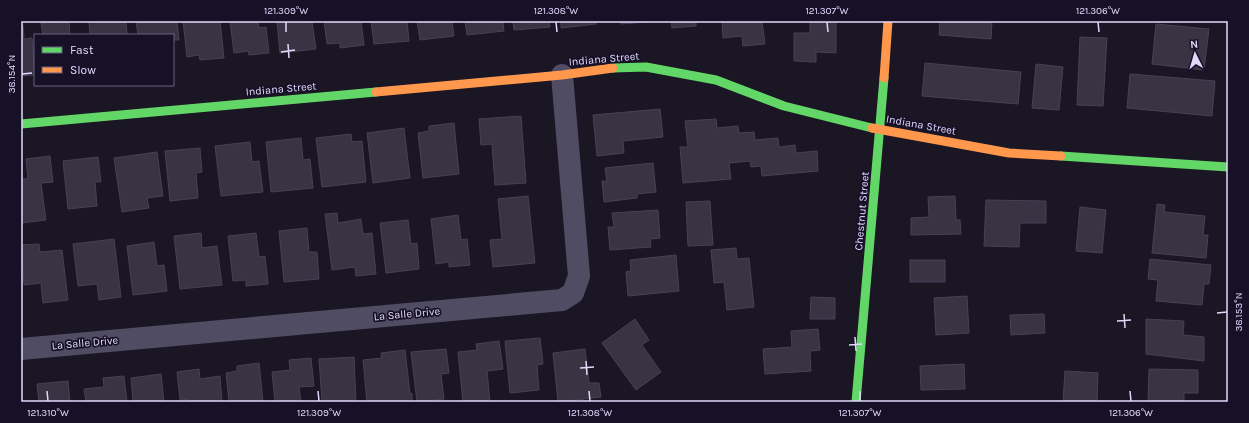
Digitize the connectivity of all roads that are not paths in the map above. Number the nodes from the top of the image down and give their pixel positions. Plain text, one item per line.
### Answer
1 (888, 21) edge
2 (562, 75) junction
3 (21, 124) edge
4 (881, 130) junction
5 (1228, 167) edge
6 (21, 349) edge
7 (856, 402) edge

1 - 4 street, Chestnut Street
2 - 3 street, Indiana Street
2 - 4 street, Indiana Street
2 - 6 street, La Salle Drive
4 - 5 street, Indiana Street
4 - 7 street, Chestnut Street

